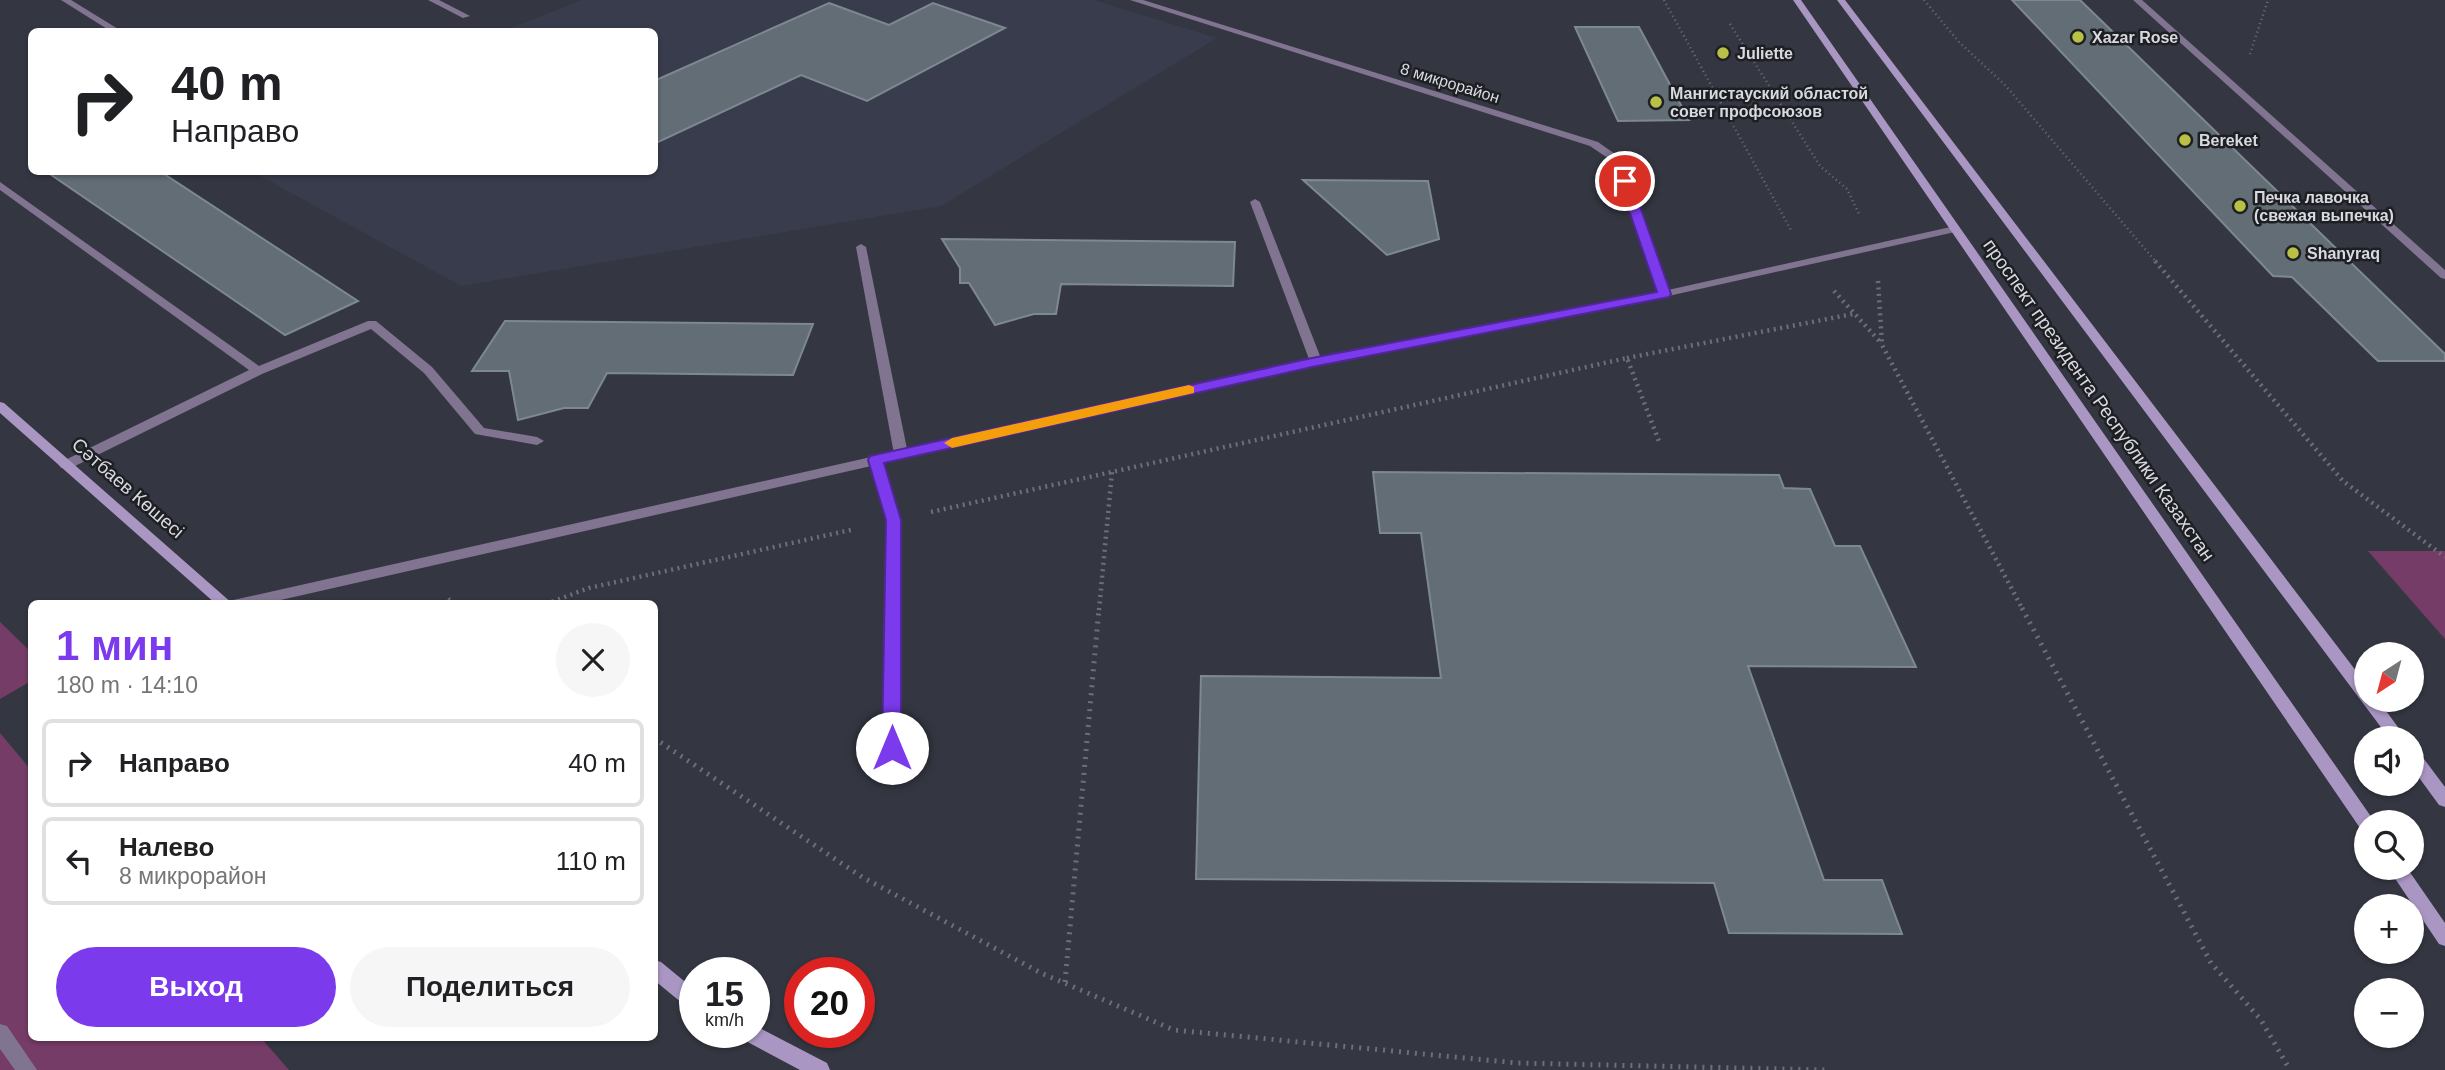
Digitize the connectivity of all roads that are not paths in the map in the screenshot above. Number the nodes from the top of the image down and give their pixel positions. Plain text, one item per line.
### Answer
1 (65, 0) edge
2 (432, 0) edge
3 (1134, 0) edge
4 (1797, 0) edge
5 (1841, 0) edge
6 (2137, 0) edge
7 (466, 16) dead end
8 (113, 28) edge
9 (0, 185) edge
10 (1255, 202) dead end
11 (1955, 229) junction
12 (862, 247) dead end
13 (2445, 276) edge
14 (1664, 294) junction
15 (1312, 362) junction
16 (258, 371) junction
17 (0, 407) edge
18 (537, 441) dead end
19 (901, 454) junction
20 (876, 460) junction
21 (66, 465) junction
22 (221, 600) edge
23 (256, 600) edge
24 (2354, 680) edge
25 (2378, 712) edge
26 (2389, 726) edge
27 (892, 748) dead end
28 (2424, 772) edge
29 (2445, 800) edge
30 (2357, 810) edge
31 (2405, 880) edge
32 (2445, 938) edge
33 (658, 971) edge
34 (679, 989) edge
35 (0, 1033) edge
36 (770, 1043) edge
37 (27, 1070) edge
38 (820, 1070) edge

1 - 8 street
2 - 7 street
3 - 14 street, 8 микрорайон
4 - 11 main road, проспект президента Республики Казахстан
5 - 24 main road, проспект президента Республики Казахстан
6 - 13 street
9 - 16 street
10 - 15 street
11 - 14 street
11 - 30 main road, проспект президента Республики Казахстан
12 - 19 street
14 - 15 street
15 - 19 street
16 - 18 street
16 - 21 street
17 - 21 main road, Сәтбаев Көшесі
19 - 20 street
20 - 23 street
20 - 27 street
21 - 22 main road, Сәтбаев Көшесі
25 - 26 main road
28 - 29 main road
31 - 32 main road
33 - 34 main road
35 - 37 street
36 - 38 main road

